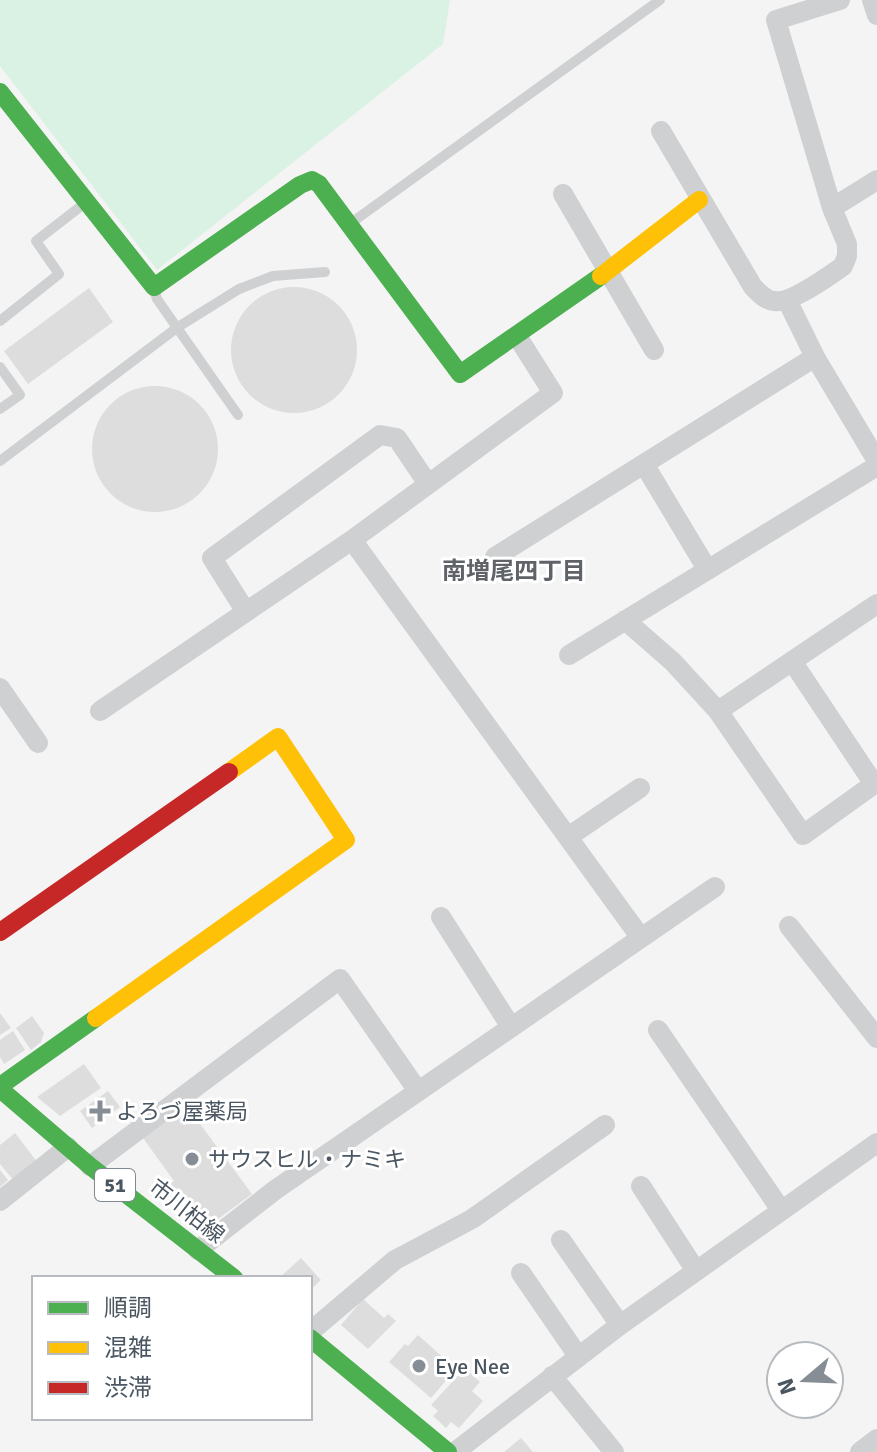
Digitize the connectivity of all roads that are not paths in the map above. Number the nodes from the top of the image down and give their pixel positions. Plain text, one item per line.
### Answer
1 (660, 0) edge
2 (840, 0) edge
3 (872, 0) edge
4 (877, 15) edge
5 (0, 92) edge
6 (661, 131) dead end
7 (877, 180) edge
8 (563, 194) dead end
9 (699, 200) junction
10 (86, 202) junction
11 (832, 208) junction
12 (349, 224) junction
13 (610, 270) junction
14 (325, 272) dead end
15 (154, 287) junction
16 (787, 300) junction
17 (0, 321) edge
18 (178, 327) junction
19 (517, 336) junction
20 (654, 350) dead end
21 (815, 357) junction
22 (0, 367) edge
23 (0, 409) edge
24 (238, 415) dead end
25 (0, 460) edge
26 (644, 464) junction
27 (877, 464) edge
28 (428, 484) junction
29 (352, 540) junction
30 (495, 557) dead end
31 (707, 569) junction
32 (877, 604) edge
33 (246, 612) junction
34 (625, 620) junction
35 (569, 655) dead end
36 (792, 661) junction
37 (0, 688) edge
38 (100, 711) dead end
39 (718, 711) junction
40 (38, 743) dead end
41 (875, 783) edge
42 (640, 788) dead end
43 (568, 837) junction
44 (715, 887) dead end
45 (441, 917) dead end
46 (789, 926) dead end
47 (0, 932) edge
48 (641, 938) junction
49 (511, 1027) junction
50 (658, 1030) dead end
51 (877, 1038) edge
52 (0, 1088) edge
53 (418, 1091) junction
54 (605, 1125) dead end
55 (68, 1147) junction
56 (875, 1149) edge
57 (90, 1166) junction
58 (641, 1186) dead end
59 (0, 1201) edge
60 (781, 1210) junction
61 (561, 1240) dead end
62 (198, 1250) junction
63 (696, 1271) junction
64 (521, 1273) dead end
65 (231, 1276) edge
66 (620, 1325) junction
67 (312, 1330) edge
68 (312, 1340) edge
69 (578, 1356) junction
70 (552, 1376) junction
71 (877, 1439) edge
72 (445, 1451) edge
73 (614, 1452) edge
74 (860, 1452) edge

1 - 12 lane
2 - 11 street
3 - 4 street
5 - 10 street
6 - 9 street
7 - 11 street
8 - 13 street
9 - 13 street
9 - 16 street
10 - 15 street
10 - 17 lane
11 - 16 street
12 - 15 street
12 - 19 street
13 - 19 street
13 - 20 street
14 - 18 lane
15 - 18 lane
16 - 21 street
18 - 24 lane
18 - 25 lane
19 - 28 street
21 - 26 street
21 - 27 street
22 - 23 lane
26 - 30 street
26 - 31 street
27 - 31 street
28 - 29 street
28 - 33 street
29 - 33 street
29 - 43 street
31 - 34 street
32 - 36 street
33 - 38 street
34 - 35 street
34 - 39 street
36 - 39 street
36 - 41 street
37 - 40 street
39 - 41 street
42 - 43 street
43 - 48 street
44 - 48 street
45 - 49 street
46 - 51 street
47 - 52 street
48 - 49 street
49 - 53 street
50 - 60 street
52 - 55 street, 市川柏線 / 51
53 - 57 street
53 - 62 street
54 - 67 street
55 - 57 street, 市川柏線 / 51
55 - 59 street
56 - 60 street
57 - 62 street, 市川柏線 / 51
58 - 63 street
60 - 63 street
61 - 66 street
62 - 65 street, 市川柏線 / 51
63 - 66 street
64 - 69 street
66 - 69 street
68 - 72 street
69 - 70 street
70 - 72 street
70 - 73 street
71 - 74 street

